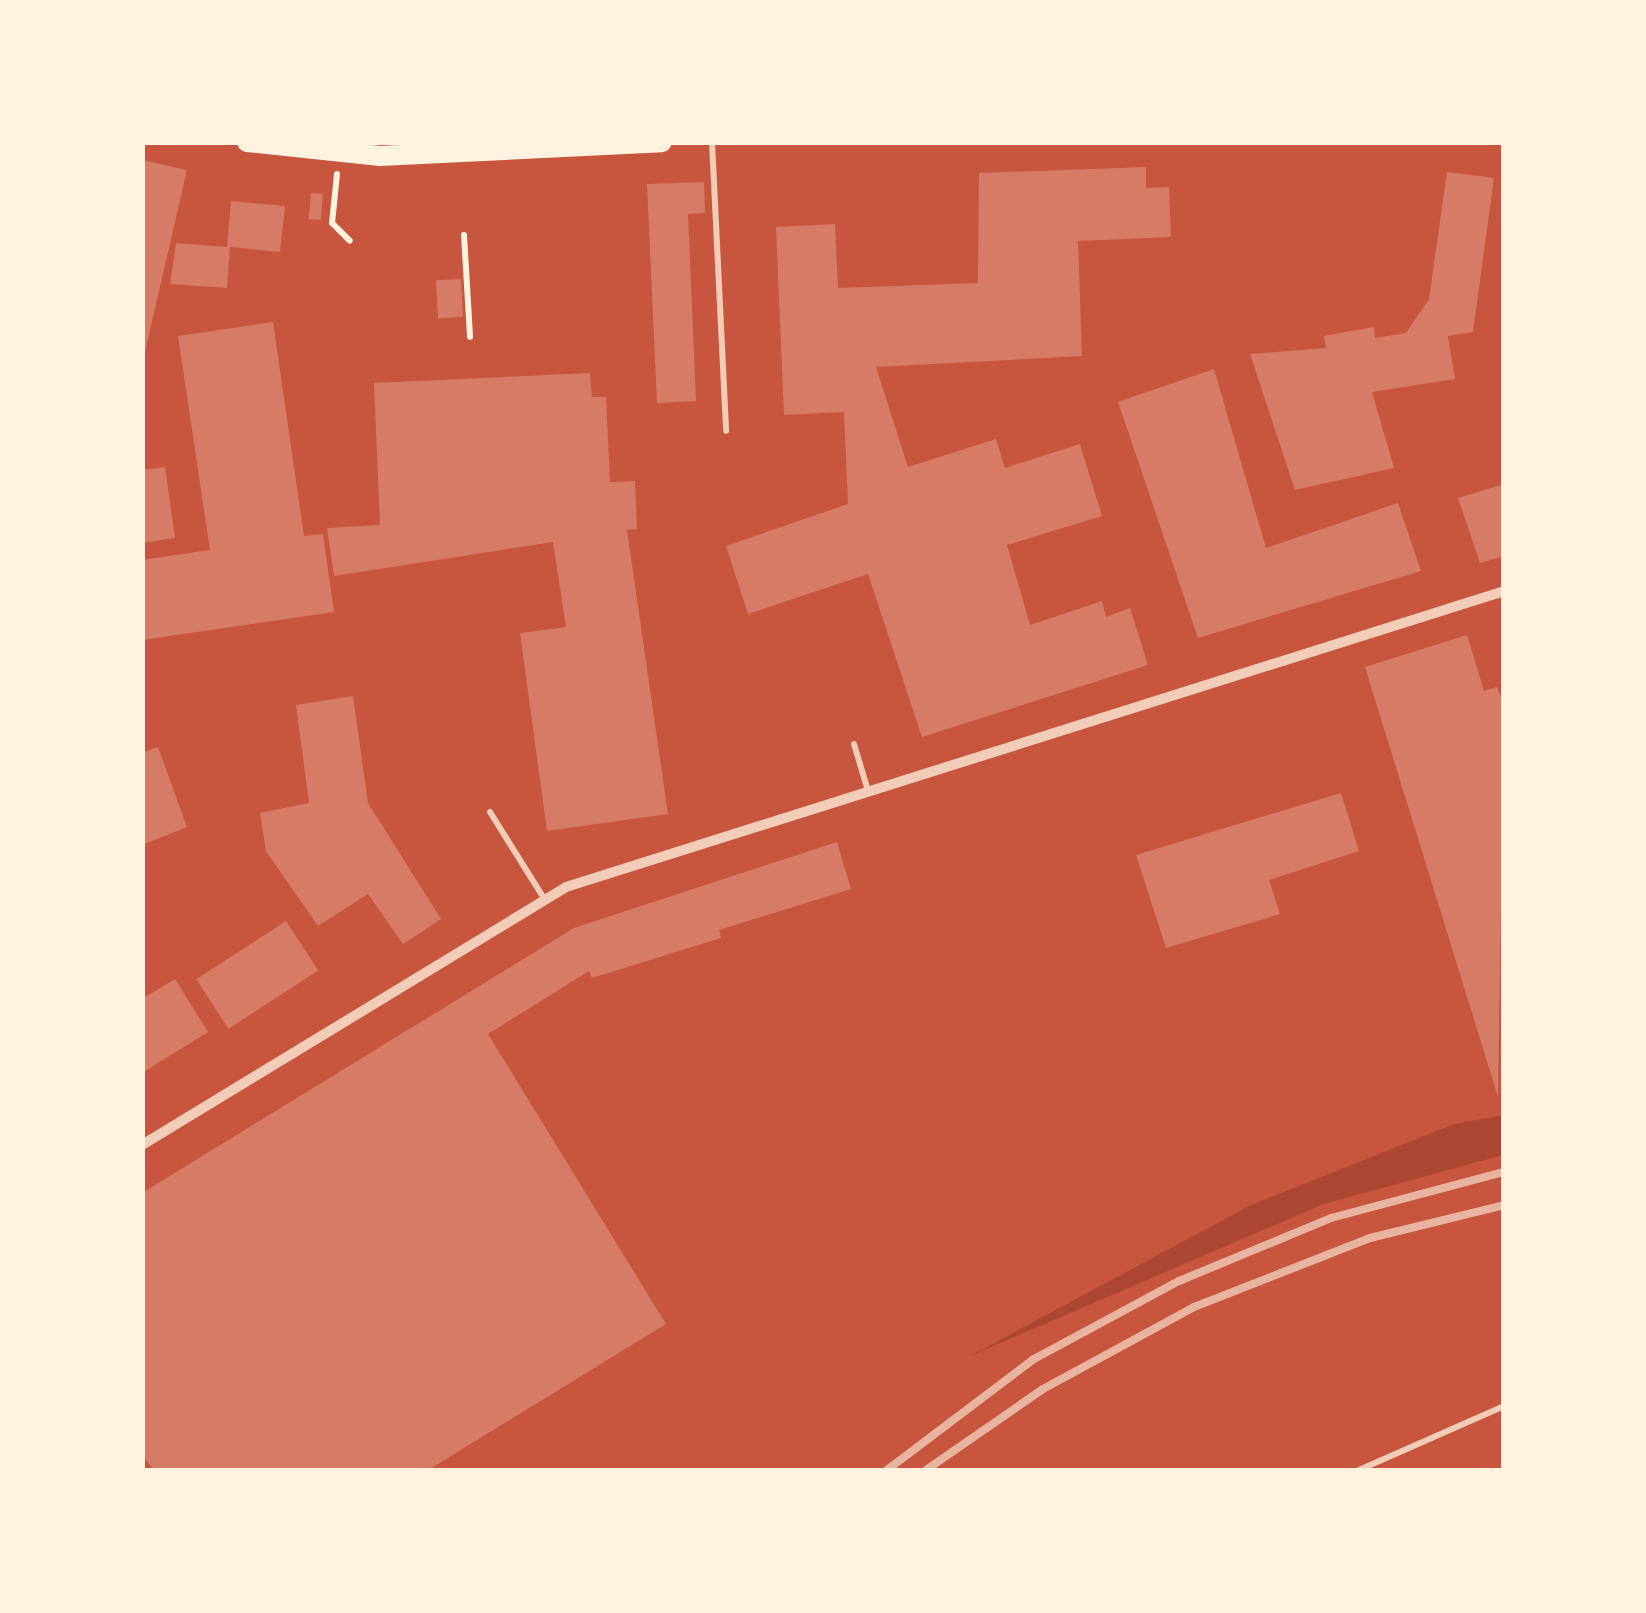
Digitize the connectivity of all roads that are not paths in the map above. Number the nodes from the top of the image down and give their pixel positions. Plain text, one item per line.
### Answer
1 (246, 142) edge
2 (662, 142) edge
3 (712, 142) edge
4 (380, 149) edge
5 (726, 432) dead end
6 (1504, 591) edge
7 (854, 744) dead end
8 (868, 791) junction
9 (490, 812) dead end
10 (544, 900) junction
11 (142, 1146) edge
12 (1504, 1406) edge
13 (1359, 1470) edge

1 - 4 main road
2 - 4 main road
3 - 5 lane
6 - 8 street
7 - 8 lane
8 - 10 street
9 - 10 lane
10 - 11 street
12 - 13 lane

